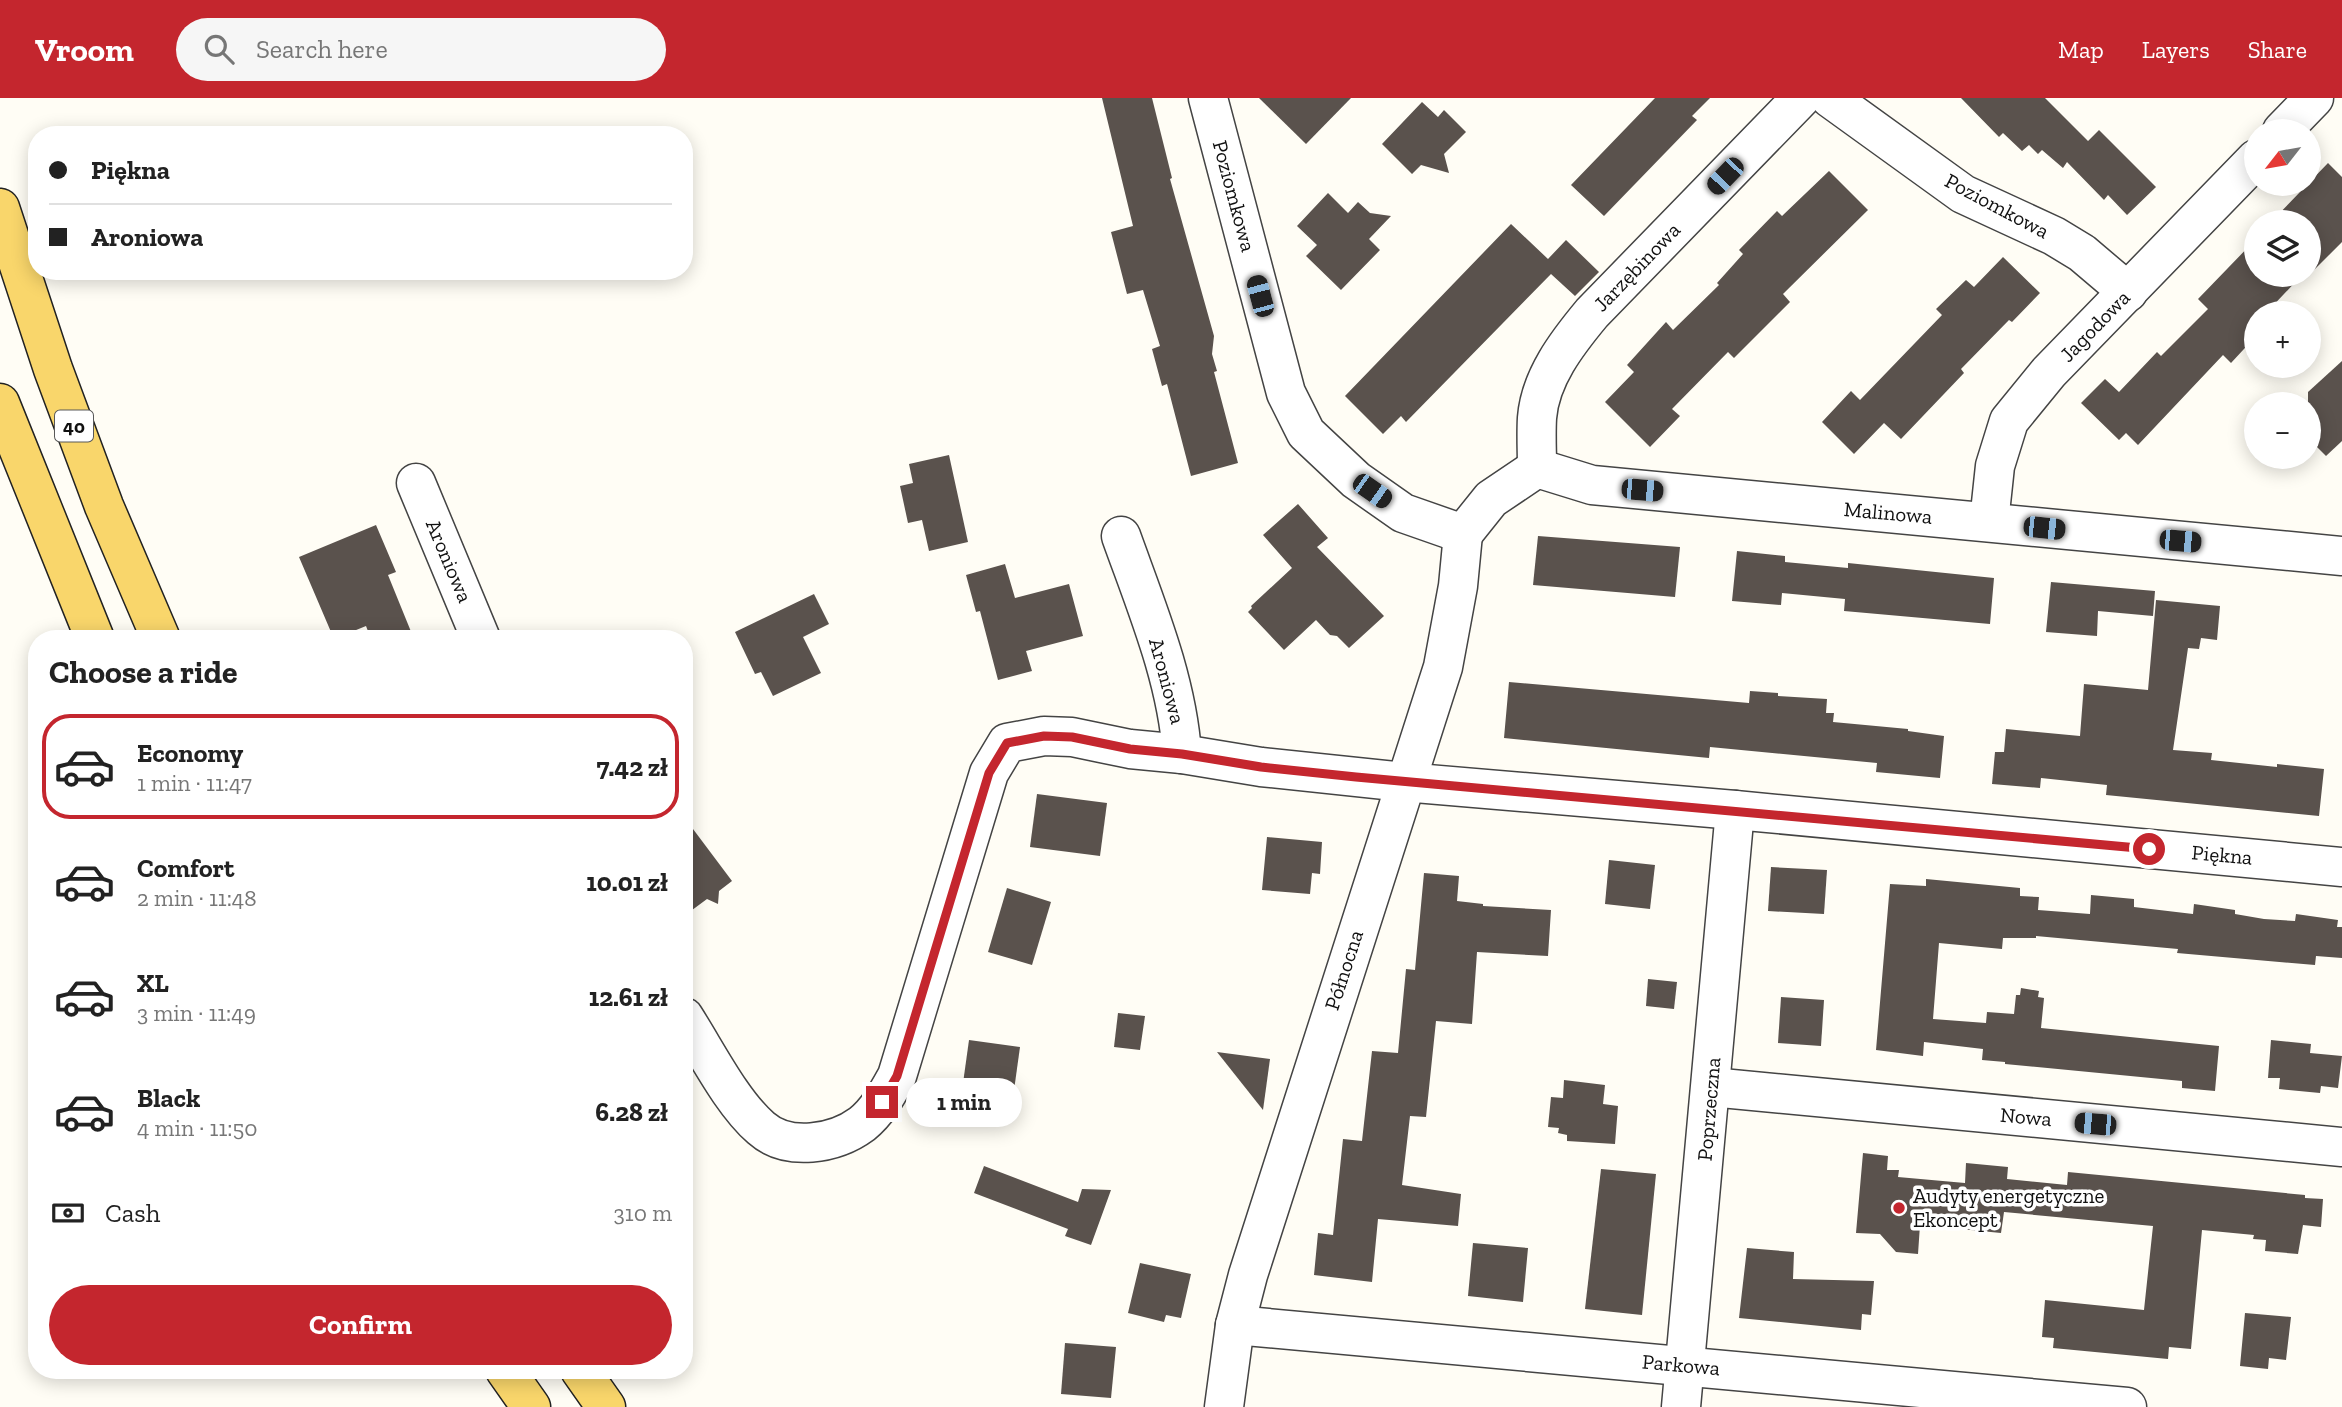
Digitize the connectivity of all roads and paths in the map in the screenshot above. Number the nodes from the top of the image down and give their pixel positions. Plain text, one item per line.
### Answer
1 (1208, 98) edge
2 (1801, 98) edge
3 (1830, 98) edge
4 (2314, 98) edge
5 (2294, 119) edge
6 (2244, 171) edge
7 (0, 208) edge
8 (2128, 292) junction
9 (0, 403) edge
10 (1537, 468) junction
11 (416, 483) dead end
12 (1989, 522) junction
13 (1463, 534) junction
14 (1121, 536) dead end
15 (2342, 556) edge
16 (90, 630) edge
17 (158, 630) edge
18 (477, 630) edge
19 (1182, 754) junction
20 (1404, 782) junction
21 (1735, 810) junction
22 (2342, 867) edge
23 (693, 1031) edge
24 (1711, 1087) junction
25 (2342, 1147) edge
26 (1235, 1325) junction
27 (1685, 1366) junction
28 (511, 1379) edge
29 (586, 1379) edge
30 (531, 1407) edge
31 (606, 1407) edge
32 (1224, 1407) edge
33 (1681, 1407) edge
34 (2127, 1407) edge

1 - 13 street, Poziomkowa
2 - 10 street, Jarzębinowa
3 - 8 street, Poziomkowa
4 - 5 street
6 - 8 street, Jagodowa
7 - 17 main road, 40
8 - 12 street, Jagodowa
9 - 16 main road
10 - 12 street, Malinowa
10 - 13 street
11 - 18 street, Aroniowa
12 - 15 street, Malinowa
13 - 20 street, Północna
14 - 19 street, Aroniowa
19 - 20 street, Piękna
19 - 23 street, Aroniowa
20 - 21 street, Piękna
20 - 26 street, Północna
21 - 22 street, Piękna
21 - 24 street, Poprzeczna
24 - 25 street, Nowa
24 - 27 street, Poprzeczna
26 - 27 street, Parkowa
26 - 32 street, Północna
27 - 33 street, Poprzeczna
27 - 34 street, Parkowa
28 - 30 main road
29 - 31 main road

